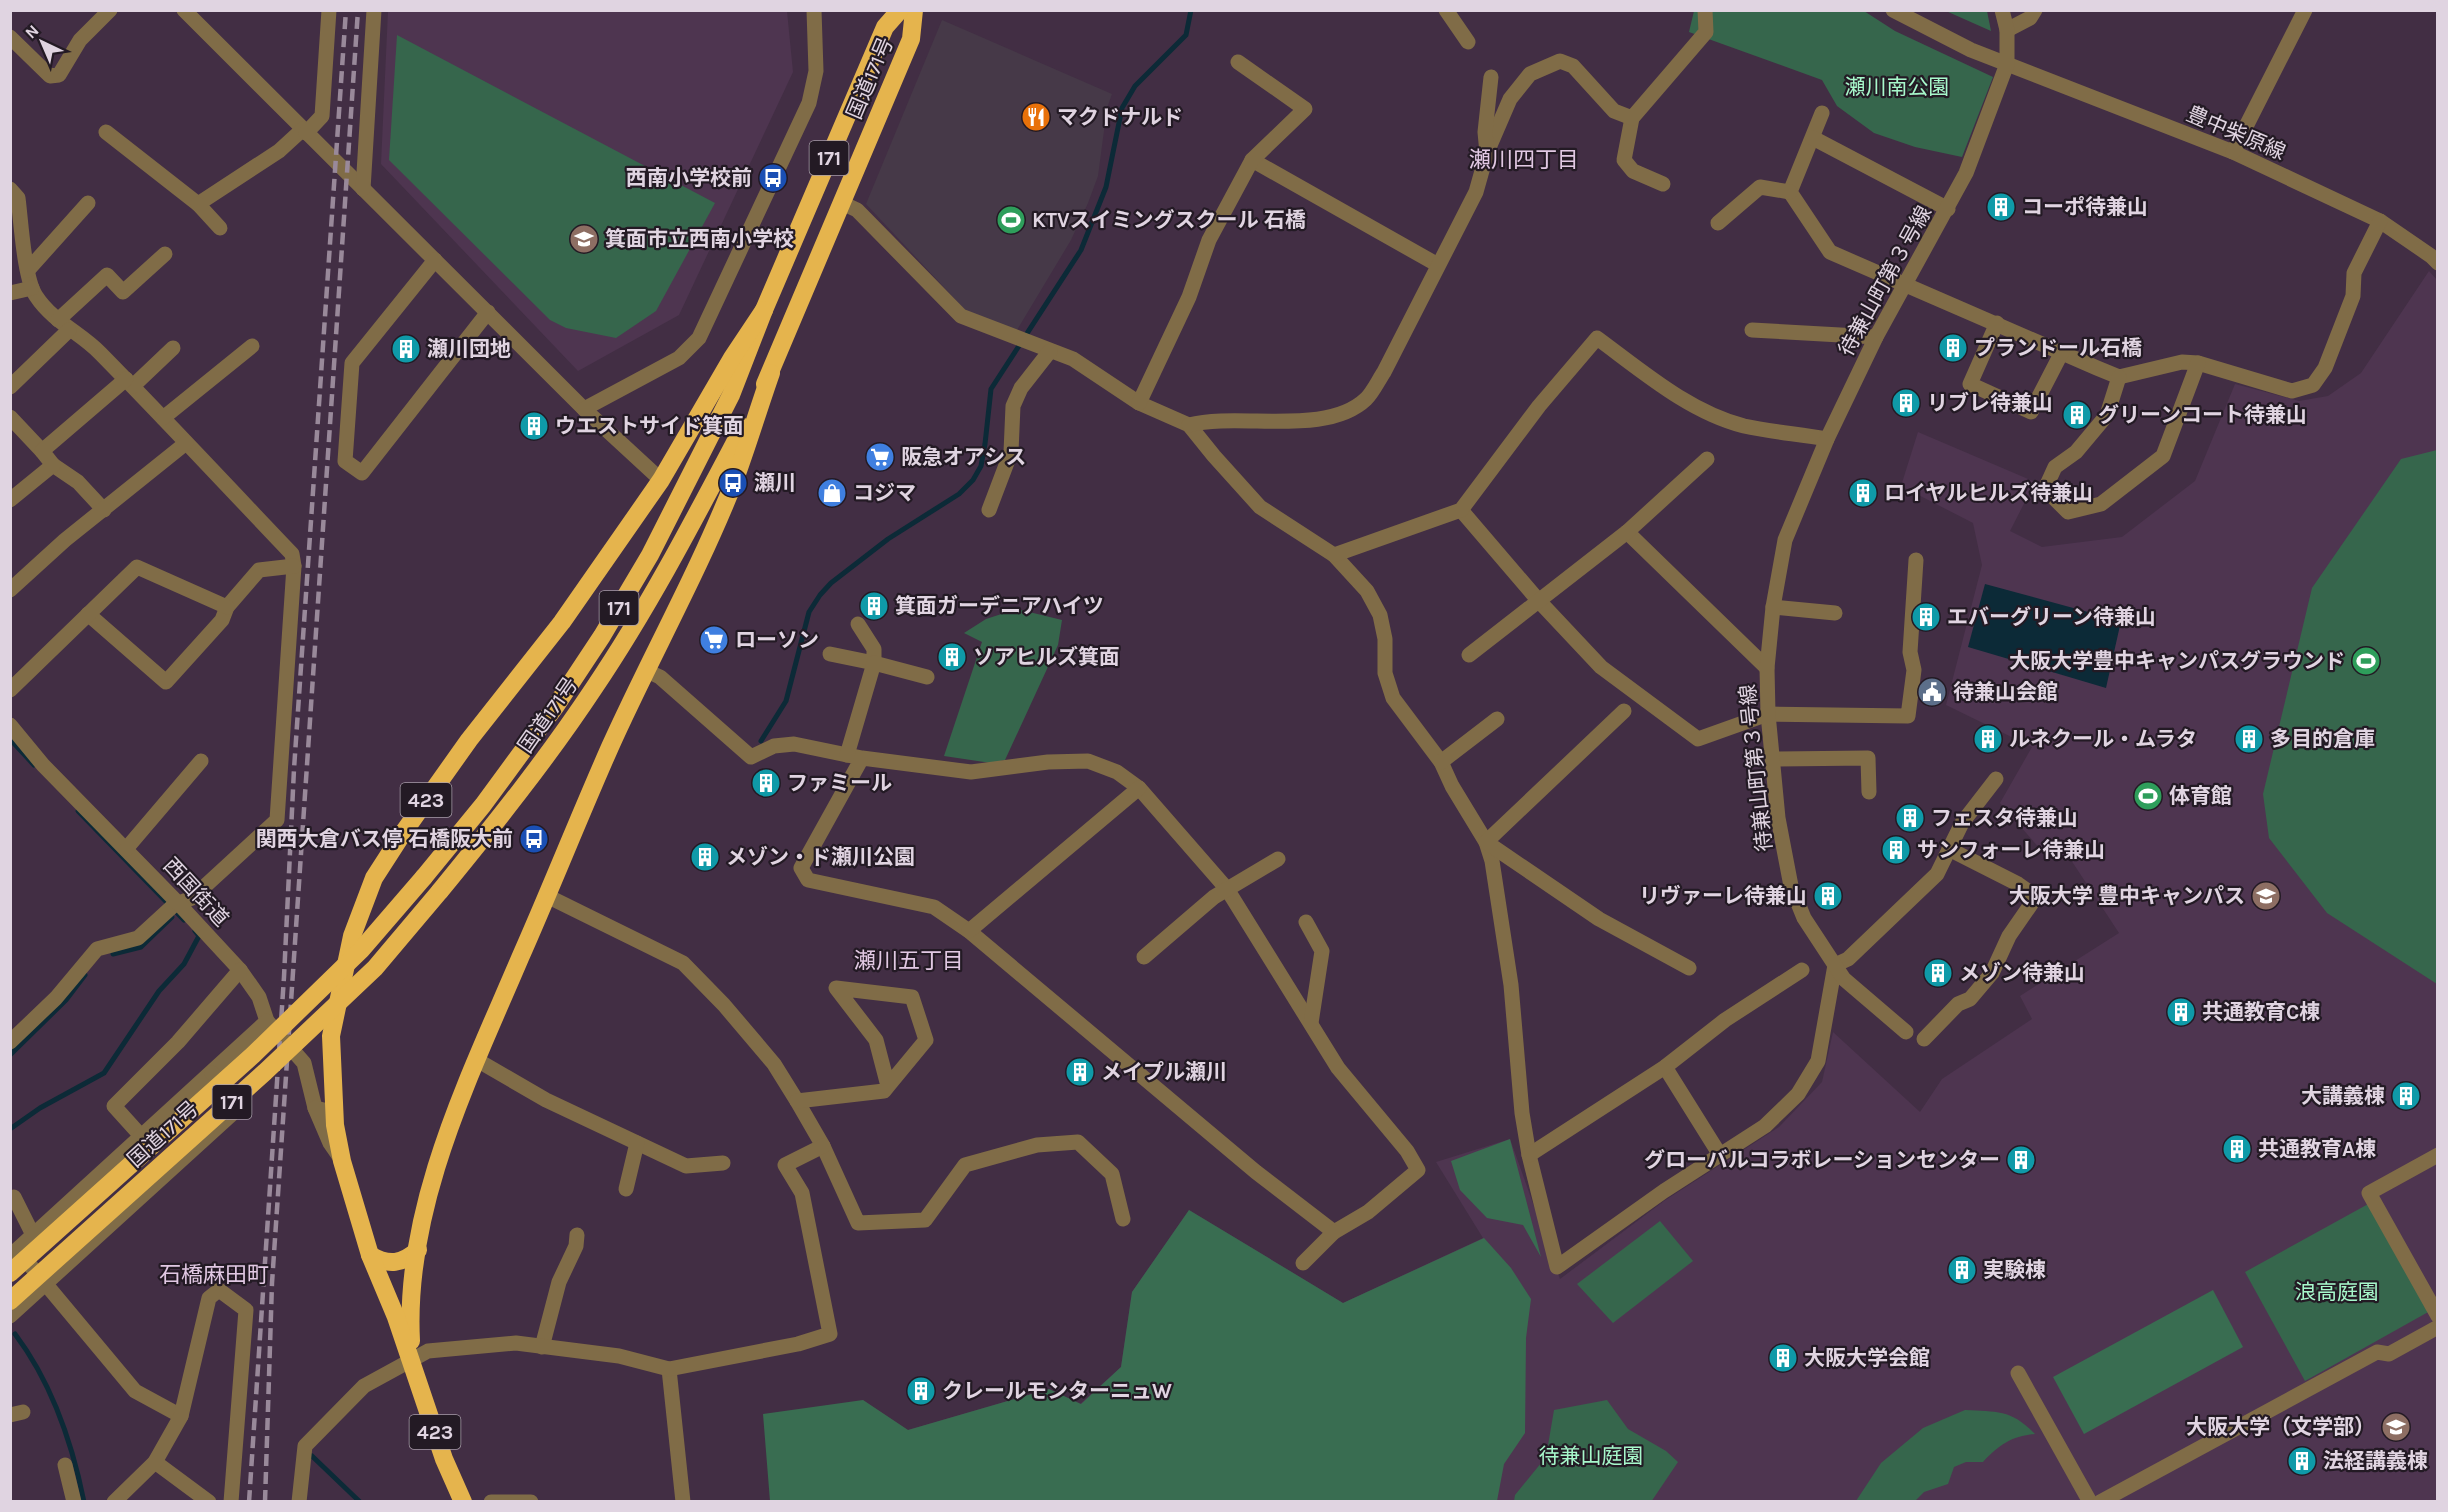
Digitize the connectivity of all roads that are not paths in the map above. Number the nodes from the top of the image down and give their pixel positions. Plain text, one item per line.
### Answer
1 (110, 10) edge
2 (184, 10) edge
3 (329, 10) edge
4 (374, 10) edge
5 (814, 10) edge
6 (900, 10) edge
7 (914, 10) edge
8 (1446, 10) edge
9 (1705, 10) edge
10 (1893, 10) edge
11 (2002, 10) edge
12 (2035, 10) edge
13 (2304, 10) edge
14 (2007, 30) junction
15 (10, 37) edge
16 (1468, 42) dead end
17 (1238, 62) dead end
18 (2007, 64) junction
19 (1491, 76) dead end
20 (1822, 113) dead end
21 (1632, 118) junction
22 (305, 131) junction
23 (106, 132) dead end
24 (1813, 138) junction
25 (2233, 152) junction
26 (1487, 153) junction
27 (1252, 160) junction
28 (1663, 184) dead end
29 (10, 189) edge
30 (363, 189) junction
31 (1790, 192) junction
32 (88, 203) dead end
33 (842, 203) junction
34 (198, 204) junction
35 (1948, 209) junction
36 (2380, 221) junction
37 (1718, 223) dead end
38 (220, 228) dead end
39 (165, 254) dead end
40 (2435, 254) edge
41 (435, 260) junction
42 (1438, 265) junction
43 (28, 270) junction
44 (1906, 286) junction
45 (32, 288) junction
46 (10, 293) edge
47 (764, 310) junction
48 (488, 312) junction
49 (1997, 323) junction
50 (63, 325) junction
51 (1752, 330) dead end
52 (1876, 337) junction
53 (252, 346) dead end
54 (173, 348) dead end
55 (1050, 351) junction
56 (2062, 352) junction
57 (2198, 363) junction
58 (771, 374) junction
59 (2120, 376) junction
60 (129, 382) junction
61 (10, 387) edge
62 (1139, 403) junction
63 (584, 409) junction
64 (10, 417) edge
65 (163, 418) junction
66 (1189, 424) junction
67 (1743, 426) junction
68 (1730, 437) dead end
69 (1827, 438) junction
70 (186, 443) junction
71 (42, 451) junction
72 (1707, 459) dead end
73 (53, 465) junction
74 (661, 480) junction
75 (10, 500) edge
76 (104, 510) junction
77 (989, 510) dead end
78 (1461, 510) junction
79 (1627, 532) junction
80 (1334, 555) junction
81 (1916, 560) dead end
82 (294, 567) junction
83 (10, 590) edge
84 (1538, 600) junction
85 (227, 607) junction
86 (1773, 607) junction
87 (1835, 613) dead end
88 (88, 614) junction
89 (858, 624) dead end
90 (830, 654) dead end
91 (1469, 656) dead end
92 (874, 663) junction
93 (1767, 668) junction
94 (647, 671) junction
95 (927, 677) dead end
96 (10, 690) edge
97 (1624, 711) dead end
98 (1768, 714) junction
99 (1497, 719) dead end
100 (10, 725) edge
101 (855, 757) junction
102 (1773, 759) junction
103 (201, 761) dead end
104 (1441, 762) junction
105 (1996, 779) dead end
106 (1139, 788) junction
107 (1869, 792) dead end
108 (1486, 842) junction
109 (126, 849) junction
110 (1949, 849) junction
111 (1278, 859) dead end
112 (1227, 889) junction
113 (547, 896) junction
114 (172, 907) junction
115 (1306, 922) dead end
116 (969, 931) junction
117 (1144, 957) dead end
118 (1836, 965) junction
119 (1689, 968) dead end
120 (240, 970) junction
121 (1802, 970) dead end
122 (267, 1020) junction
123 (1311, 1023) junction
124 (1906, 1032) dead end
125 (1924, 1039) dead end
126 (10, 1042) edge
127 (477, 1060) junction
128 (1665, 1067) junction
129 (212, 1073) junction
130 (888, 1086) junction
131 (332, 1088) junction
132 (797, 1101) junction
133 (315, 1108) junction
134 (142, 1137) junction
135 (637, 1143) junction
136 (823, 1146) junction
137 (1529, 1155) junction
138 (1719, 1155) junction
139 (2438, 1155) edge
140 (342, 1161) junction
141 (723, 1164) dead end
142 (626, 1189) dead end
143 (14, 1197) dead end
144 (1123, 1220) dead end
145 (1334, 1232) junction
146 (33, 1235) junction
147 (578, 1235) dead end
148 (418, 1250) junction
149 (14, 1252) edge
150 (370, 1255) junction
151 (1303, 1263) dead end
152 (10, 1273) edge
153 (47, 1284) junction
154 (10, 1301) edge
155 (10, 1316) edge
156 (2438, 1316) edge
157 (2438, 1327) edge
158 (542, 1347) junction
159 (412, 1361) junction
160 (669, 1369) junction
161 (2018, 1373) dead end
162 (182, 1416) junction
163 (155, 1462) junction
164 (65, 1466) dead end
165 (74, 1502) edge
166 (114, 1502) edge
167 (209, 1502) edge
168 (231, 1502) edge
169 (299, 1502) edge
170 (464, 1502) edge
171 (491, 1502) edge
172 (531, 1502) edge
173 (683, 1502) edge
174 (2090, 1502) edge
175 (2100, 1502) edge

1 - 15 street
2 - 22 street
3 - 22 street
4 - 30 street
5 - 63 street
6 - 47 highway, 国道171号 / 171
7 - 33 highway, 国道171号 / 171
8 - 16 street
9 - 21 street
10 - 18 street, 豊中柴原線
11 - 14 street
12 - 14 street
13 - 25 street
14 - 18 street
17 - 27 street
18 - 25 street, 豊中柴原線
18 - 35 street, 待兼山町第３号線
19 - 26 street
20 - 24 street
21 - 26 street
21 - 28 street
22 - 30 street
22 - 34 street
23 - 34 street
24 - 31 street
24 - 35 street
25 - 36 street, 豊中柴原線
26 - 42 street
27 - 42 street
27 - 62 street
29 - 43 street
30 - 41 street
31 - 37 street
31 - 44 street
32 - 43 street
33 - 55 street
33 - 58 highway, 国道171号 / 171
34 - 38 street
35 - 44 street, 待兼山町第３号線
36 - 40 street, 豊中柴原線
36 - 57 street
39 - 50 street
41 - 48 street
41 - 48 street
42 - 66 street
43 - 45 street
44 - 49 street
44 - 52 street, 待兼山町第３号線
45 - 46 street
45 - 50 street
47 - 74 highway, 423
47 - 152 highway, 国道171号 / 171, bridge
48 - 63 street
49 - 56 street
49 - 56 street
50 - 60 street
50 - 61 street
51 - 52 street
52 - 69 street, 待兼山町第３号線
53 - 65 street
54 - 60 street
55 - 62 street
55 - 77 street
56 - 59 street
57 - 59 street
57 - 59 street
58 - 94 highway, 423
58 - 154 highway, 国道171号 / 171, bridge
60 - 65 street
60 - 71 street
62 - 66 street
63 - 74 street
64 - 71 street
65 - 70 street
66 - 80 street
67 - 68 street
67 - 69 street
67 - 78 street
69 - 86 street, 待兼山町第３号線
70 - 76 street
70 - 82 street
71 - 73 street
72 - 79 street
73 - 75 street
73 - 76 street
74 - 131 highway, 423
76 - 83 street
78 - 80 street
78 - 84 street
79 - 84 street
79 - 93 street
80 - 104 street
81 - 98 street
82 - 85 street
82 - 114 street
84 - 91 street
84 - 98 street
85 - 88 street
85 - 88 street
86 - 87 street
86 - 93 street, 待兼山町第３号線
88 - 96 street
89 - 92 street
90 - 92 street
92 - 95 street
92 - 101 street
93 - 98 street, 待兼山町第３号線
94 - 101 street
94 - 113 highway, 423
97 - 108 street
98 - 102 street, 待兼山町第３号線
99 - 104 street
100 - 109 street, 西国街道
101 - 106 street
101 - 116 street
102 - 107 street
102 - 118 street, 待兼山町第３号線
103 - 109 street
104 - 108 street
105 - 110 street
106 - 112 street
106 - 116 street
108 - 119 street
108 - 137 street
109 - 114 street, 西国街道
110 - 118 street
110 - 125 street
111 - 112 street
112 - 117 street
112 - 123 street
113 - 127 highway, 423
113 - 132 street
114 - 120 street, 西国街道
114 - 126 street
115 - 123 street
116 - 145 street
118 - 124 street, 待兼山町第３号線
118 - 138 street
120 - 122 street, 西国街道
120 - 134 street
121 - 128 street
122 - 129 street
122 - 133 street, 西国街道
123 - 145 street
127 - 135 street
127 - 148 highway, 423
128 - 137 street
128 - 138 street
129 - 134 street
129 - 153 street
130 - 130 street
130 - 132 street
131 - 133 street
131 - 140 highway, 423
132 - 136 street
133 - 140 street, 西国街道
134 - 146 street
135 - 141 street
135 - 142 street
136 - 144 street
136 - 160 street
137 - 138 street
139 - 156 street
140 - 150 highway, 423
143 - 146 street
145 - 151 street
146 - 149 street
147 - 158 street
148 - 150 highway
148 - 159 highway, 423
149 - 153 street
150 - 159 highway, 423
153 - 155 street
153 - 162 street
157 - 175 street
158 - 159 street
158 - 160 street
159 - 169 street
159 - 170 highway, 423
160 - 173 street
161 - 174 street
162 - 163 street
162 - 168 street
163 - 166 street
163 - 167 street
164 - 165 street
171 - 172 street

